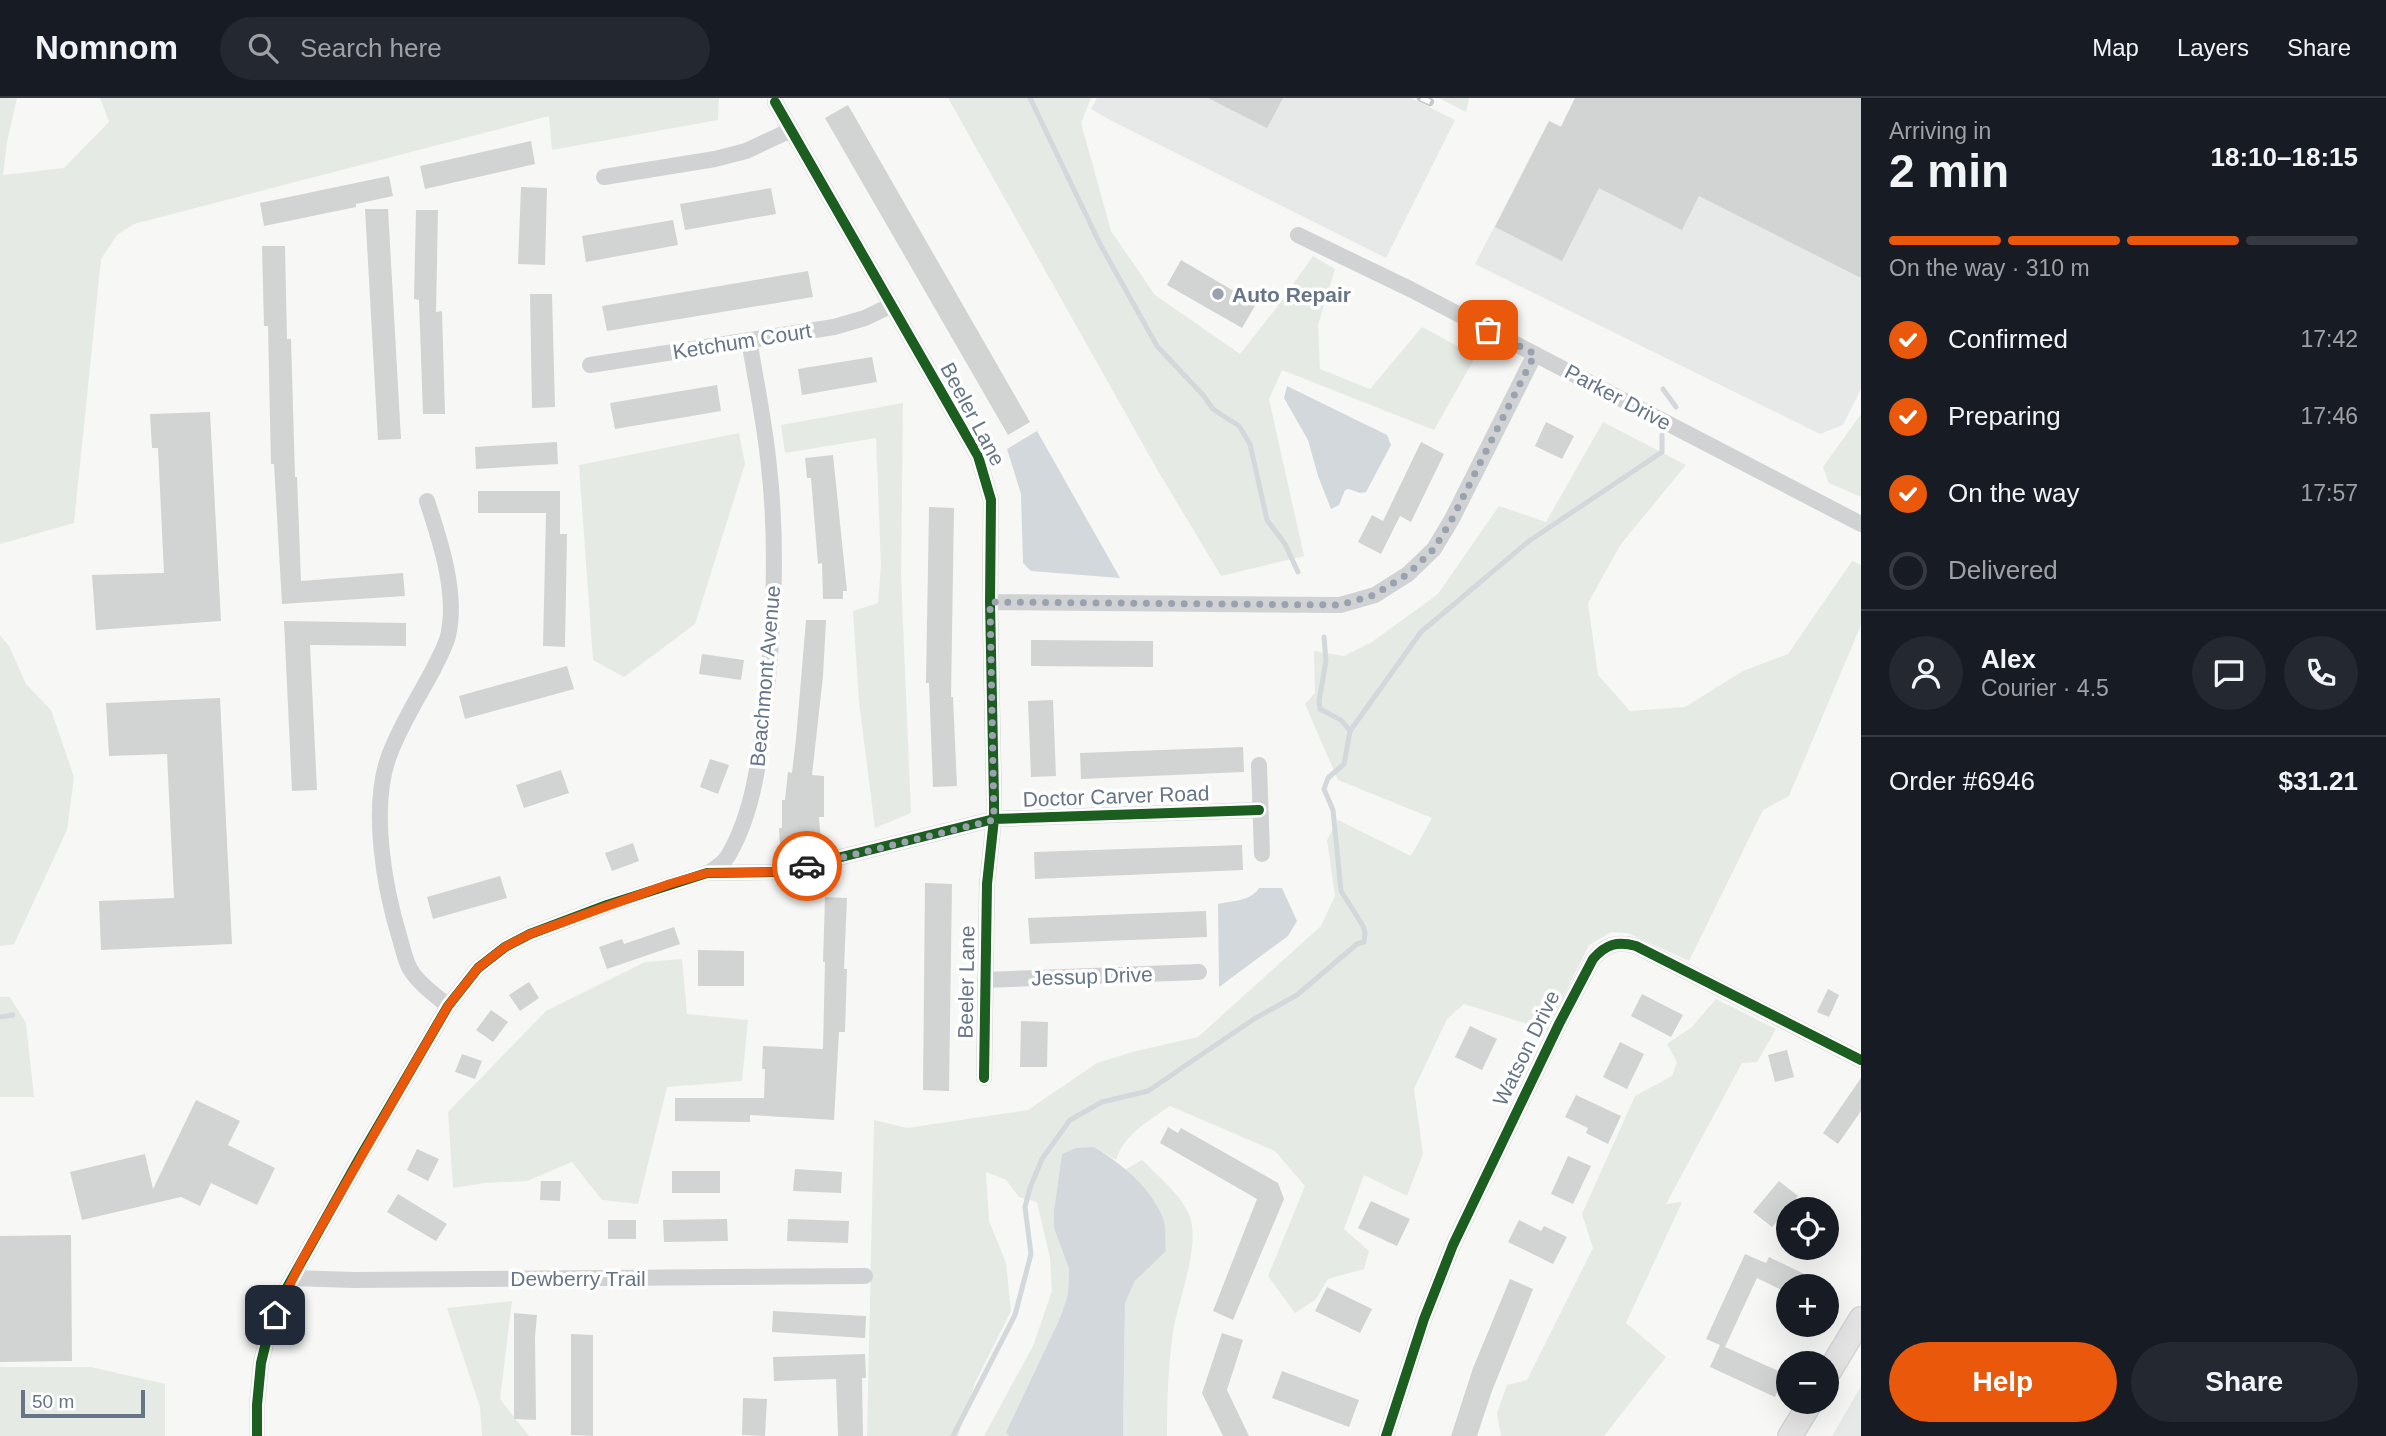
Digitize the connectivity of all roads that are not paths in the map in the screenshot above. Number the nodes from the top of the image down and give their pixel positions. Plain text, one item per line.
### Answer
1 (775, 102) dead end
2 (791, 130) junction
3 (604, 177) dead end
4 (1298, 235) dead end
5 (892, 305) junction
6 (749, 340) junction
7 (1535, 354) junction
8 (590, 365) dead end
9 (427, 501) dead end
10 (1861, 524) edge
11 (990, 602) junction
12 (1259, 765) dead end
13 (1259, 810) junction
14 (994, 820) junction
15 (1262, 854) dead end
16 (707, 873) junction
17 (1199, 972) dead end
18 (985, 980) junction
19 (448, 1006) junction
20 (1861, 1060) edge
21 (984, 1078) dead end
22 (865, 1276) dead end
23 (292, 1278) junction
24 (1861, 1319) edge
25 (1839, 1355) edge
26 (1804, 1414) edge
27 (257, 1436) edge
28 (1386, 1436) edge
29 (1790, 1436) edge

1 - 2 street, Beeler Lane
2 - 3 street
2 - 5 street, Beeler Lane
4 - 7 street, Parker Drive
5 - 6 street, Ketchum Court
5 - 11 street, Beeler Lane
6 - 8 street, Ketchum Court
6 - 16 street, Beachmont Avenue
7 - 10 street, Parker Drive
7 - 11 street
9 - 19 street
11 - 14 street, Beeler Lane
12 - 13 street
13 - 14 street, Doctor Carver Road
13 - 15 street
14 - 16 street, Doctor Carver Road
14 - 18 street, Beeler Lane
16 - 19 street, Doctor Carver Road
17 - 18 street, Jessup Drive
18 - 21 street, Beeler Lane
19 - 23 street, Doctor Carver Road
20 - 28 street, Watson Drive
22 - 23 street, Dewberry Trail
23 - 27 street, Doctor Carver Road
24 - 25 main road
26 - 29 main road

